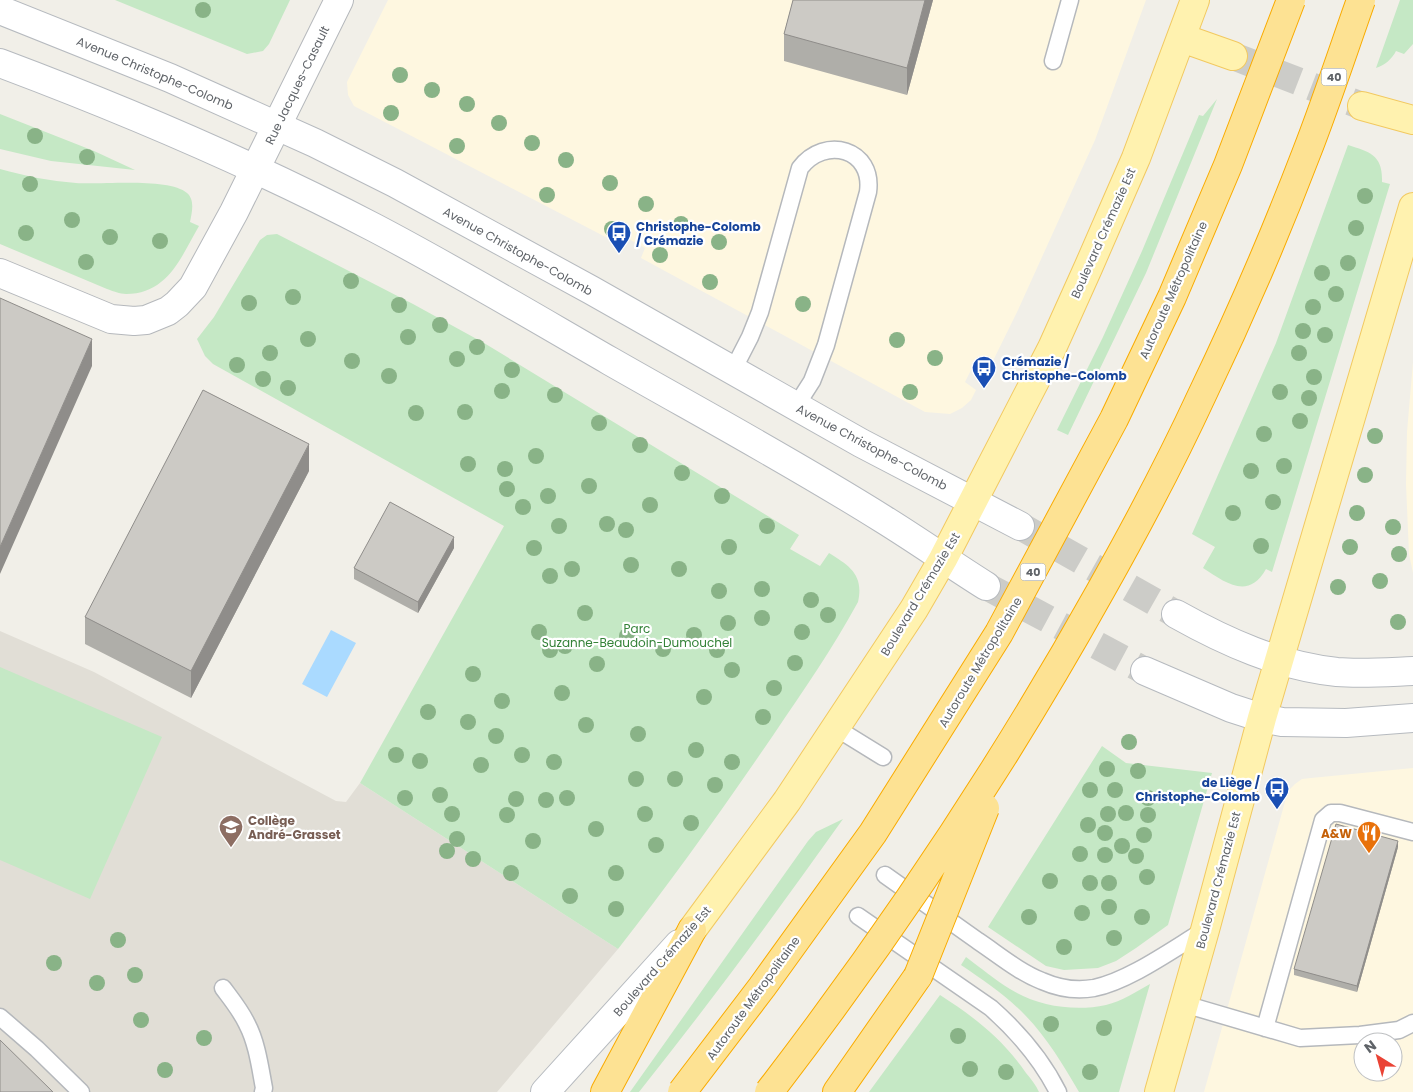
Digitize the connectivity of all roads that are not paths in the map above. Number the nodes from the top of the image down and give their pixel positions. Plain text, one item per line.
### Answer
1 (339, 0) edge
2 (1070, 0) edge
3 (1195, 0) edge
4 (1291, 0) edge
5 (1361, 0) edge
6 (0, 10) edge
7 (1182, 38) junction
8 (1233, 56) tunnel mouth
9 (1053, 61) dead end
10 (0, 63) edge
11 (1362, 106) tunnel mouth
12 (1413, 120) edge
13 (277, 126) junction
14 (254, 170) junction
15 (1413, 207) edge
16 (0, 273) edge
17 (733, 370) junction
18 (796, 406) junction
19 (973, 501) junction
20 (1020, 526) tunnel mouth
21 (943, 559) junction
22 (986, 586) tunnel mouth
23 (1176, 614) tunnel mouth
24 (1278, 660) junction
25 (1145, 671) tunnel mouth
26 (1413, 671) edge
27 (1262, 718) junction
28 (1413, 718) edge
29 (836, 728) junction
30 (1008, 750) junction
31 (883, 757) dead end
32 (1413, 832) edge
33 (885, 876) dead end
34 (858, 916) dead end
35 (692, 930) junction
36 (1204, 930) junction
37 (222, 988) dead end
38 (1184, 1004) junction
39 (0, 1017) edge
40 (1413, 1023) edge
41 (1265, 1028) junction
42 (81, 1092) edge
43 (263, 1092) edge
44 (545, 1092) edge
45 (605, 1092) edge
46 (682, 1092) edge
47 (770, 1092) edge
48 (836, 1092) edge
49 (1058, 1092) edge
50 (1158, 1092) edge

1 - 13 main road, Rue Jacques-Casault
2 - 9 lane
3 - 7 main road, Boulevard Crémazie Est
4 - 46 highway, Autoroute Métropolitaine / 40, bridge
5 - 30 highway, 40, bridge
6 - 13 main road, Avenue Christophe-Colomb
7 - 8 main road
7 - 19 main road, Boulevard Crémazie Est
10 - 14 main road
11 - 12 main road
13 - 14 main road, Rue Jacques-Casault
13 - 17 main road, Avenue Christophe-Colomb
14 - 16 main road, Rue Jacques-Casault
14 - 21 main road
15 - 24 main road, Boulevard Crémazie Est
17 - 18 main road, Avenue Christophe-Colomb
17 - 18 lane
18 - 19 main road, Avenue Christophe-Colomb
19 - 20 main road, Avenue Christophe-Colomb
19 - 21 main road, Boulevard Crémazie Est
21 - 22 main road
21 - 29 main road, Boulevard Crémazie Est
23 - 24 main road
24 - 26 main road
24 - 27 main road, Boulevard Crémazie Est
25 - 27 main road
27 - 28 main road
27 - 36 main road, Boulevard Crémazie Est
29 - 31 lane
29 - 35 main road, Boulevard Crémazie Est
30 - 47 highway, 40, bridge
30 - 48 highway, bridge
32 - 41 lane
33 - 36 lane
34 - 49 lane
35 - 44 main road, Boulevard Crémazie Est
35 - 45 highway
36 - 38 main road, Boulevard Crémazie Est
37 - 43 lane
38 - 41 lane
38 - 50 main road, Boulevard Crémazie Est
39 - 42 lane
40 - 41 lane

